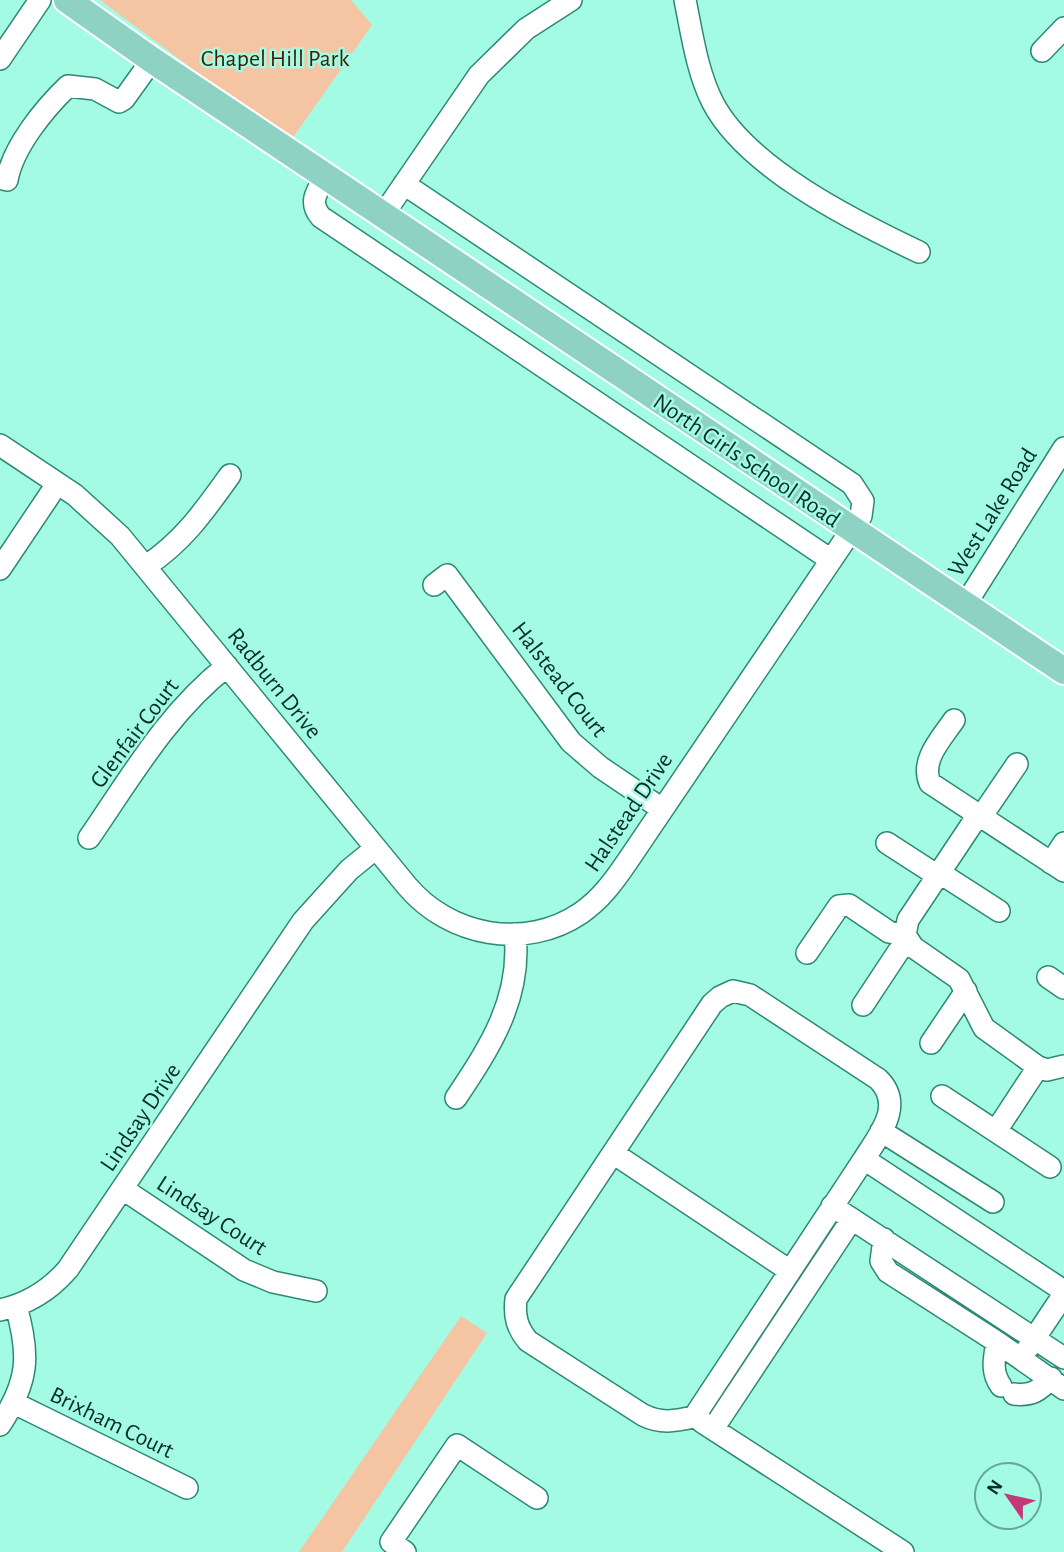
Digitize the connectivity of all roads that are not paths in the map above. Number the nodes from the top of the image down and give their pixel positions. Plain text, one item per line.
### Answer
1 (40, 0) edge
2 (67, 0) edge
3 (571, 0) edge
4 (685, 0) edge
5 (1064, 29) edge
6 (1042, 51) dead end
7 (0, 59) edge
8 (152, 60) junction
9 (326, 176) junction
10 (0, 178) edge
11 (404, 184) junction
12 (383, 215) junction
13 (919, 252) dead end
14 (0, 445) edge
15 (1064, 448) edge
16 (230, 475) dead end
17 (58, 484) junction
18 (852, 530) junction
19 (831, 560) junction
20 (146, 566) junction
21 (0, 569) edge
22 (434, 585) dead end
23 (965, 605) junction
24 (227, 666) junction
25 (1064, 671) edge
26 (954, 720) dead end
27 (1017, 764) dead end
28 (662, 808) junction
29 (979, 816) junction
30 (89, 838) dead end
31 (887, 843) dead end
32 (1064, 843) edge
33 (376, 848) junction
34 (1057, 867) edge
35 (939, 875) junction
36 (999, 911) dead end
37 (515, 934) junction
38 (906, 939) junction
39 (807, 953) dead end
40 (966, 991) junction
41 (863, 1005) dead end
42 (931, 1043) dead end
43 (1038, 1067) junction
44 (1063, 1068) edge
45 (943, 1096) dead end
46 (456, 1098) dead end
47 (881, 1131) junction
48 (996, 1131) junction
49 (613, 1153) junction
50 (864, 1159) junction
51 (1050, 1167) dead end
52 (123, 1189) junction
53 (993, 1202) dead end
54 (832, 1206) junction
55 (852, 1219) junction
56 (884, 1239) junction
57 (790, 1271) junction
58 (316, 1291) dead end
59 (1064, 1292) edge
60 (8, 1308) edge
61 (1034, 1338) junction
62 (997, 1342) junction
63 (1021, 1358) junction
64 (1064, 1358) edge
65 (1057, 1383) edge
66 (14, 1403) junction
67 (694, 1417) junction
68 (0, 1425) edge
69 (713, 1429) junction
70 (187, 1488) dead end
71 (537, 1498) dead end
72 (405, 1552) edge
73 (903, 1552) edge

1 - 7 street
2 - 8 main road, North Girls School Road
3 - 11 street
4 - 13 street
5 - 6 street
8 - 9 main road, North Girls School Road
8 - 10 street
9 - 12 main road, North Girls School Road
9 - 19 street, North Girls School Road
11 - 12 street
11 - 18 street, North Girls School Road
12 - 18 main road, North Girls School Road
14 - 17 street, Radburn Drive
15 - 23 street, West Lake Road
16 - 20 street
17 - 20 street, Radburn Drive
17 - 21 street
18 - 19 street, Halstead Drive
18 - 23 main road
19 - 28 street, Halstead Drive
20 - 24 street, Radburn Drive
22 - 28 street, Halstead Court
23 - 25 main road
24 - 30 street, Glenfair Court
24 - 33 street, Radburn Drive
26 - 29 street
27 - 29 street
28 - 37 street, Halstead Drive
29 - 34 street
29 - 35 street
31 - 35 street
32 - 34 street
33 - 37 street, Radburn Drive
33 - 52 street, Lindsay Drive
35 - 36 street
35 - 38 street
37 - 46 street
38 - 39 street
38 - 40 street
38 - 41 street
40 - 42 street
40 - 43 street
43 - 44 street
43 - 48 street
45 - 48 street
47 - 49 street
47 - 50 street
47 - 53 street
48 - 51 street
49 - 57 street
49 - 67 street
50 - 54 street
50 - 59 street
52 - 58 street, Lindsay Court
52 - 60 street, Lindsay Drive
54 - 55 street
54 - 57 street
55 - 56 street
55 - 69 street
56 - 61 street
56 - 62 street
57 - 67 street
59 - 61 street
60 - 66 street, Lindsay Drive
61 - 63 street
61 - 64 street
62 - 63 street
62 - 65 street
63 - 65 street
66 - 68 street, Lindsay Drive
66 - 70 street, Brixham Court
67 - 69 street
69 - 73 street
71 - 72 street

